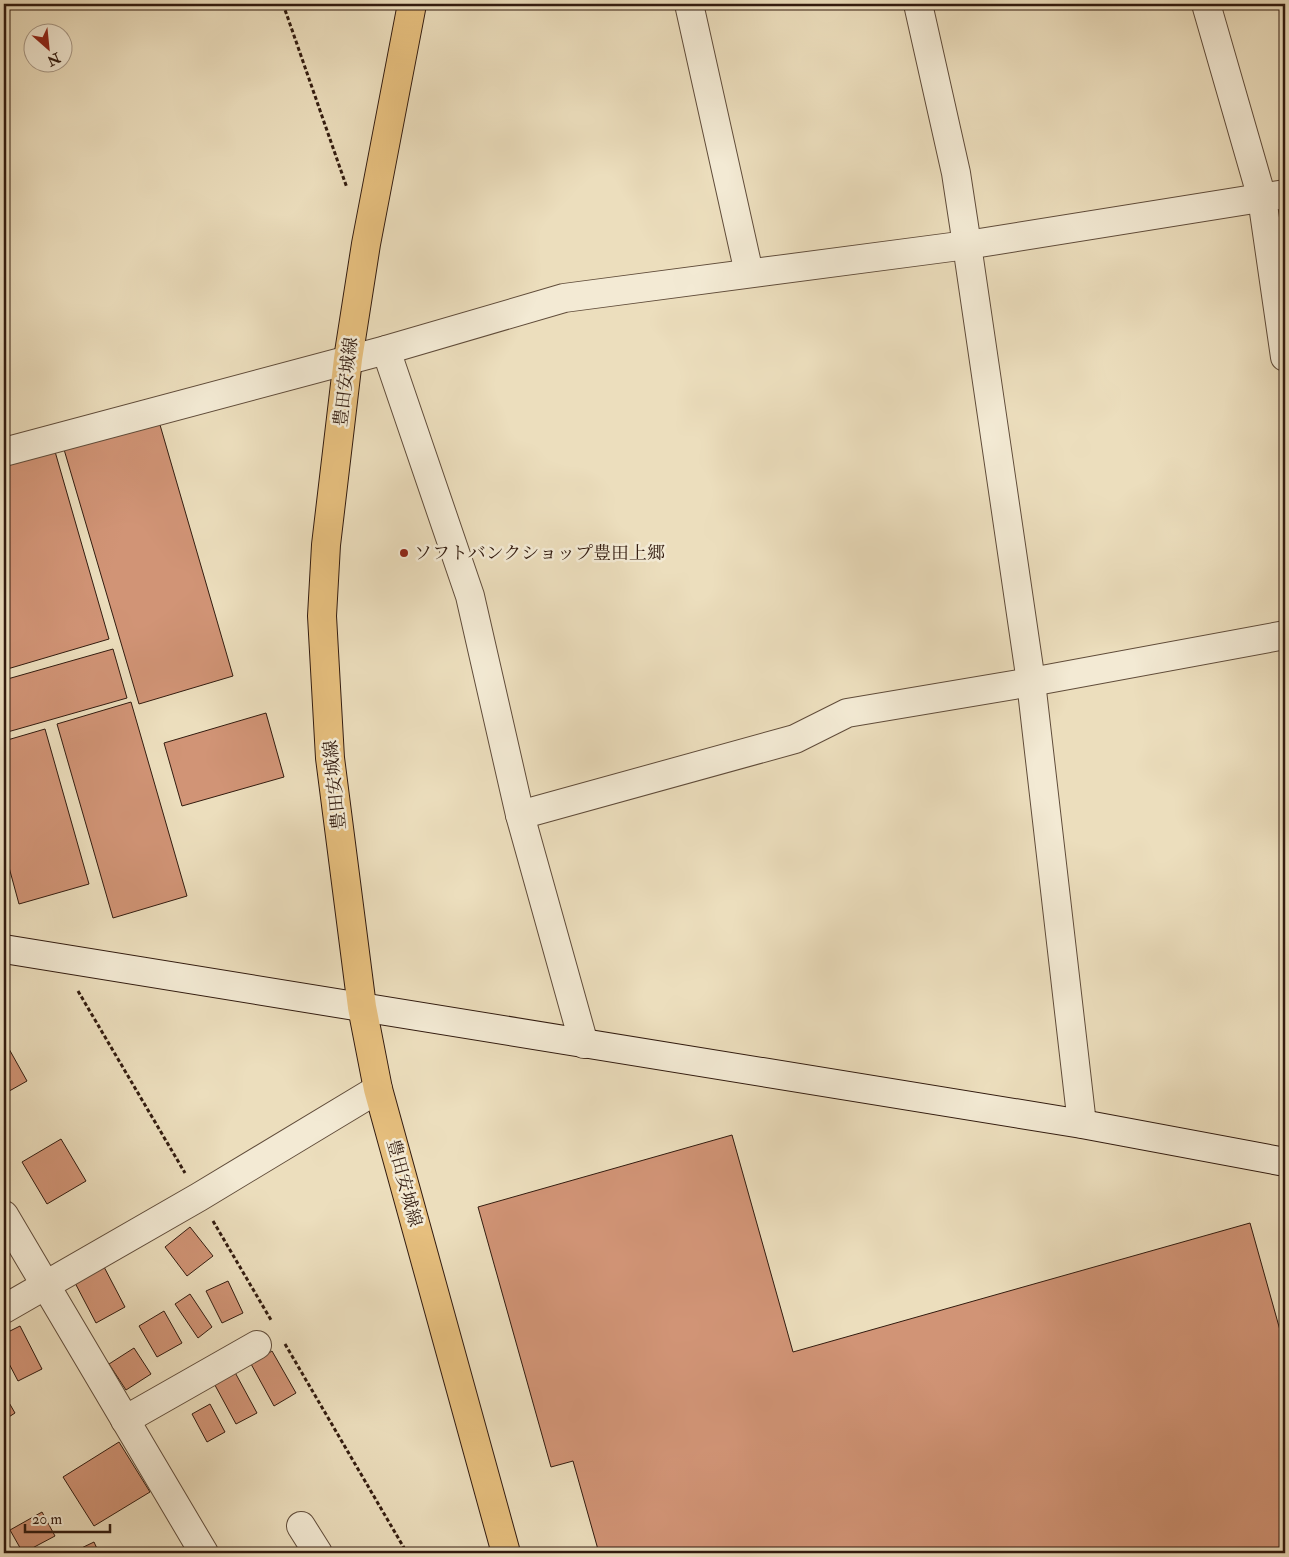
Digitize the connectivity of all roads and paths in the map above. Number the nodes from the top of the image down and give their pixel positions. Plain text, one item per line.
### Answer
1 (283, 4) edge
2 (412, 4) edge
3 (689, 4) edge
4 (918, 4) edge
5 (1206, 4) edge
6 (347, 188) dead end
7 (1274, 196) edge
8 (967, 245) junction
9 (749, 273) junction
10 (386, 350) junction
11 (1285, 357) edge
12 (348, 359) junction
13 (4, 452) edge
14 (1285, 636) edge
15 (1031, 682) junction
16 (520, 814) junction
17 (4, 949) edge
18 (74, 984) dead end
19 (362, 1007) junction
20 (584, 1044) junction
21 (378, 1089) junction
22 (1082, 1124) junction
23 (1285, 1162) edge
24 (199, 1197) junction
25 (4, 1215) edge
26 (46, 1285) junction
27 (4, 1310) edge
28 (271, 1337) junction
29 (125, 1420) junction
30 (302, 1526) dead end
31 (204, 1553) edge
32 (318, 1553) edge
33 (407, 1553) edge
34 (506, 1553) edge

1 - 6 path
2 - 12 main road, 豊田安城線
3 - 9 street
4 - 8 street
5 - 7 street
7 - 8 street
7 - 11 street
8 - 9 street
8 - 15 street
9 - 10 street
10 - 12 street
10 - 16 street
12 - 13 street
12 - 19 main road, 豊田安城線
14 - 15 street
15 - 16 street
15 - 22 street
16 - 20 street
17 - 19 street
18 - 24 path
19 - 20 street
19 - 21 main road, 豊田安城線
20 - 22 street
21 - 24 street
21 - 34 main road, 豊田安城線
22 - 23 street
24 - 26 street
24 - 28 path
25 - 26 street
26 - 27 street
26 - 29 street
28 - 29 street
28 - 33 path
29 - 31 street
30 - 32 street

